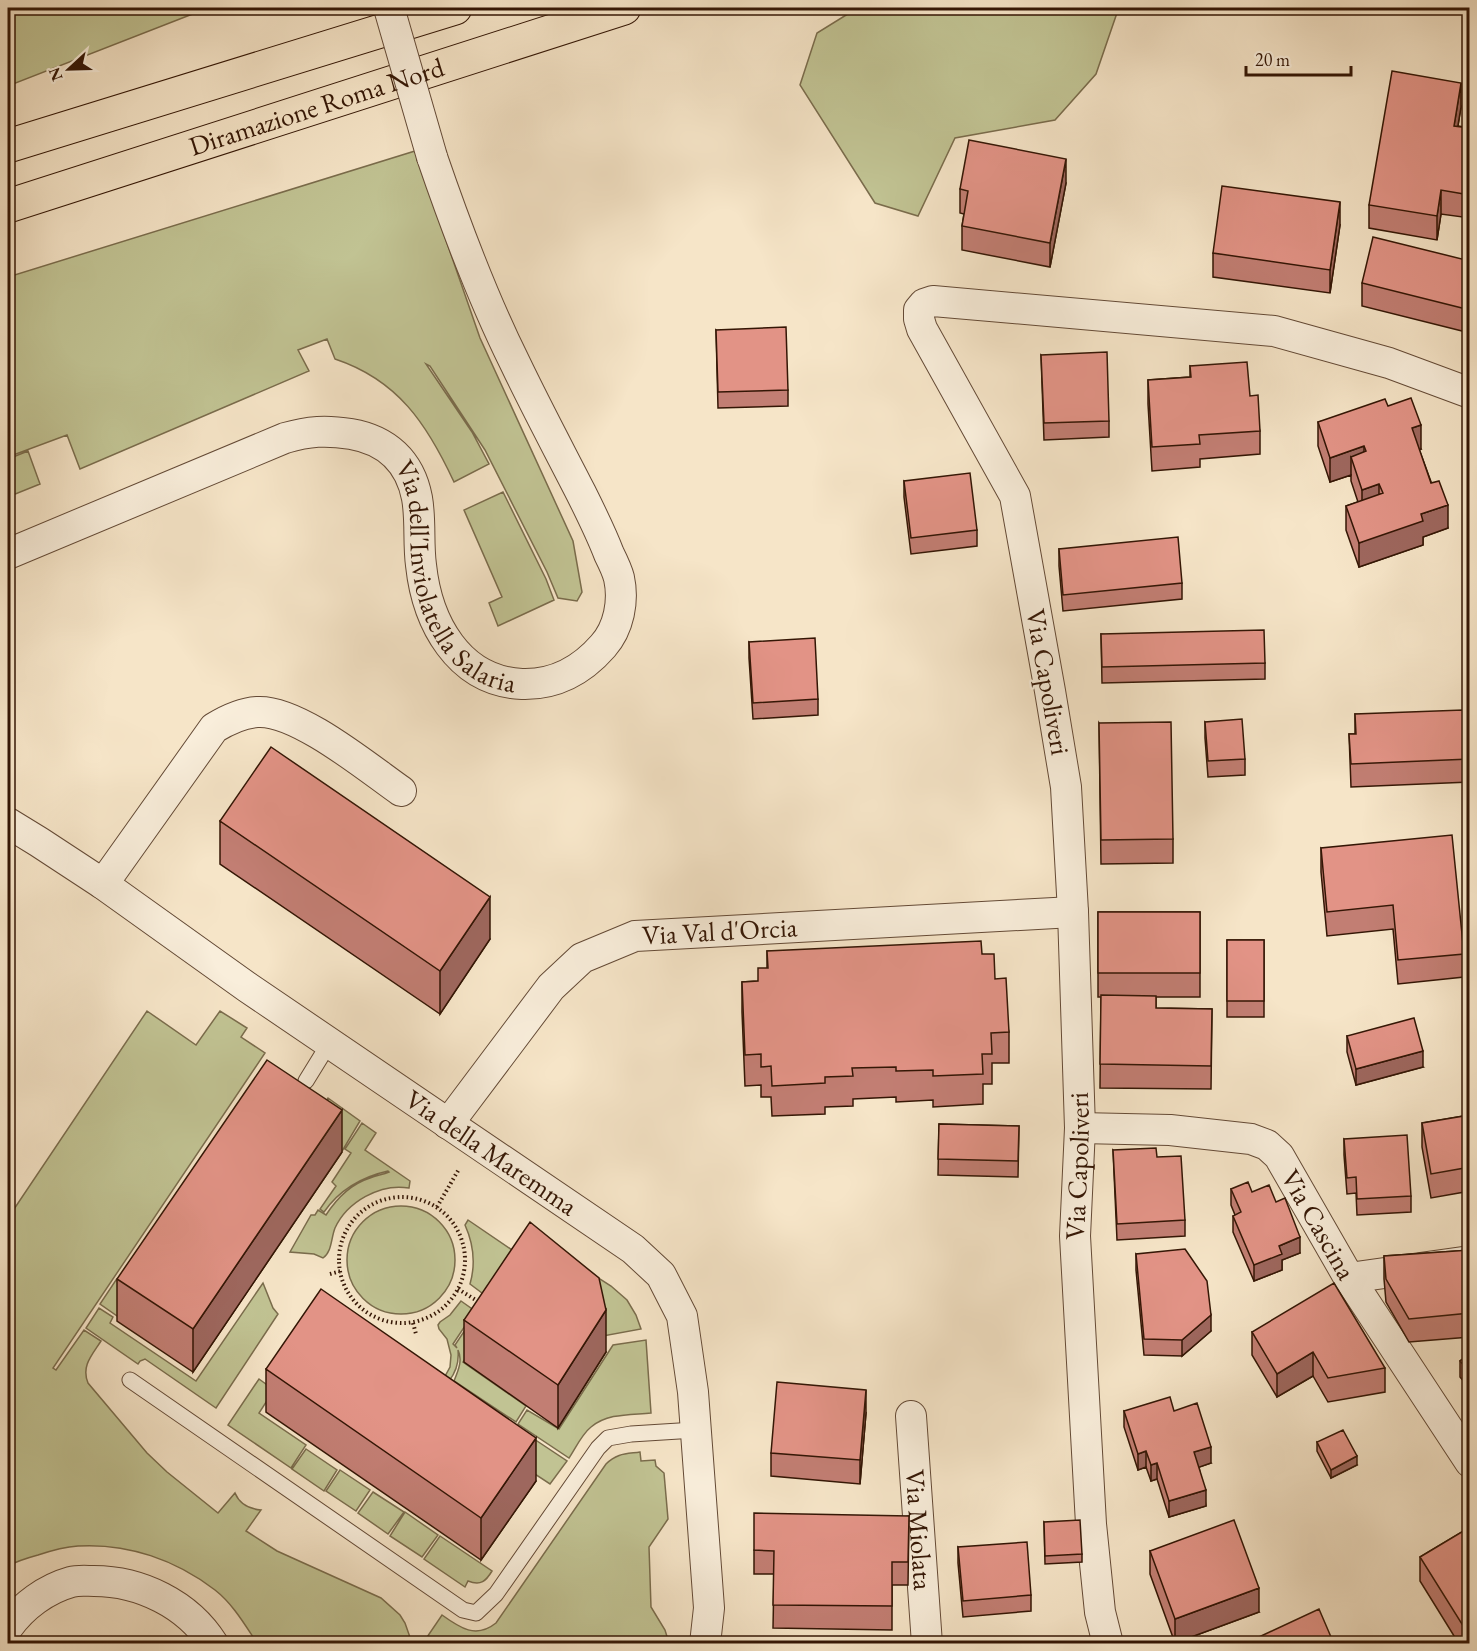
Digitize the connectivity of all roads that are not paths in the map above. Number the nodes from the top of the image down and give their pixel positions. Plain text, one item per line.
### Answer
1 (389, 8) edge
2 (455, 8) edge
3 (624, 8) edge
4 (8, 146) edge
5 (8, 206) edge
6 (1470, 393) edge
7 (8, 554) edge
8 (401, 791) dead end
9 (8, 823) edge
10 (103, 884) junction
11 (1073, 912) junction
12 (330, 1042) junction
13 (306, 1081) dead end
14 (448, 1125) junction
15 (1080, 1128) junction
16 (1470, 1261) edge
17 (1349, 1278) junction
18 (130, 1380) dead end
19 (911, 1416) dead end
20 (695, 1430) junction
21 (1470, 1462) edge
22 (8, 1627) edge
23 (213, 1644) edge
24 (705, 1644) edge
25 (927, 1644) edge
26 (1108, 1644) edge

1 - 7 street, Via dell'Inviolatella Salaria, bridge
2 - 4 highway, Diramazione Roma Nord
3 - 5 highway, Diramazione Roma Nord
6 - 11 street, Via Capoliveri
8 - 10 street
9 - 10 street, Via della Maremma
10 - 12 street, Via della Maremma
11 - 14 street, Via Val d'Orcia
11 - 15 street, Via Capoliveri
12 - 13 lane
12 - 14 street, Via della Maremma
14 - 20 street, Via della Maremma
15 - 17 street, Via Cascina
15 - 26 street, Via Capoliveri
16 - 17 street
17 - 21 street, Via Cascina
18 - 20 lane
19 - 25 street, Via Miolata
20 - 24 street, Via della Maremma
22 - 23 street

